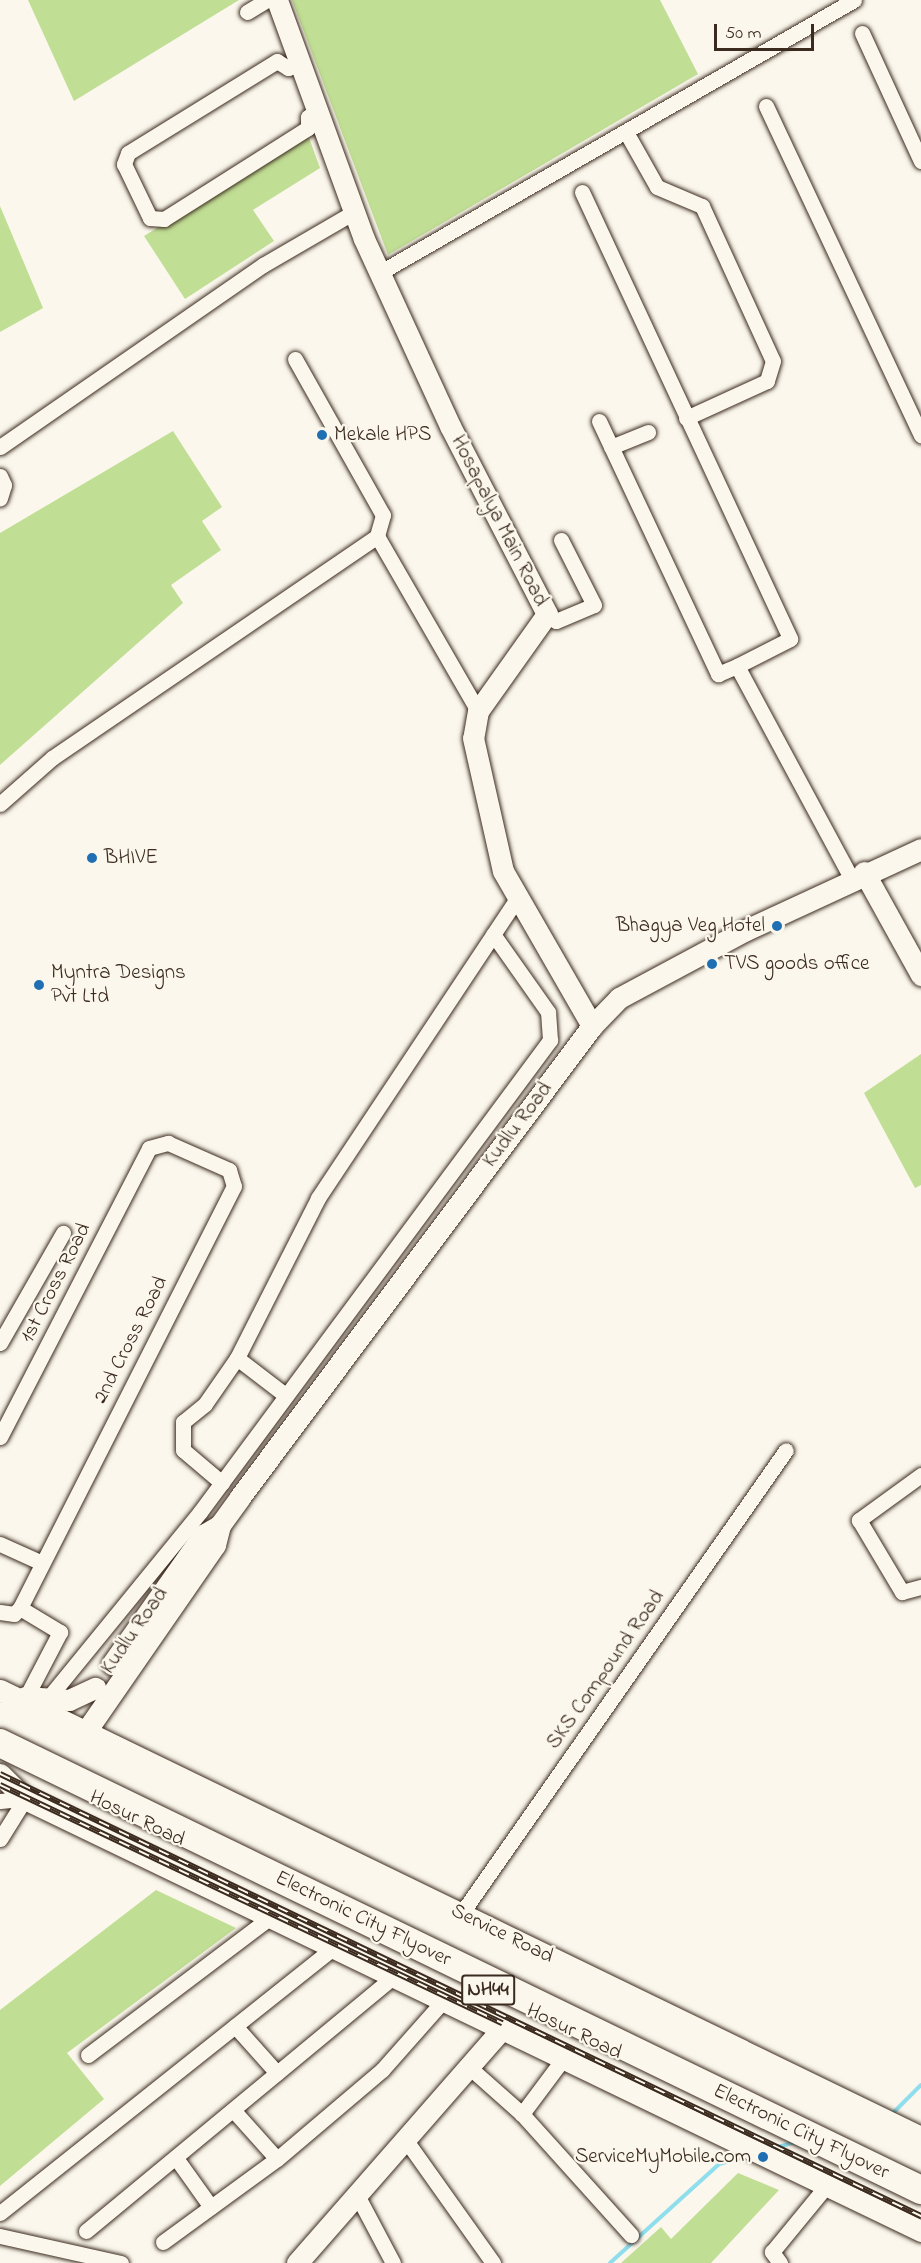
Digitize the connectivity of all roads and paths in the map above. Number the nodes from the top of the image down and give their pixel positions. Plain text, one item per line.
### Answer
1 (267, 0) edge
2 (277, 0) edge
3 (854, 0) edge
4 (247, 12) dead end
5 (862, 33) dead end
6 (300, 63) junction
7 (766, 106) dead end
8 (317, 111) junction
9 (626, 132) junction
10 (921, 161) edge
11 (582, 192) dead end
12 (354, 212) junction
13 (379, 273) junction
14 (296, 359) dead end
15 (686, 418) junction
16 (599, 421) dead end
17 (648, 432) dead end
18 (921, 435) edge
19 (0, 447) edge
20 (611, 447) junction
21 (0, 476) edge
22 (0, 498) edge
23 (377, 536) junction
24 (561, 540) dead end
25 (548, 614) junction
26 (737, 666) junction
27 (478, 711) junction
28 (0, 804) edge
29 (921, 849) edge
30 (857, 875) junction
31 (518, 897) junction
32 (493, 934) junction
33 (921, 975) edge
34 (592, 1026) junction
35 (148, 1148) joint
36 (63, 1233) dead end
37 (0, 1343) edge
38 (237, 1358) junction
39 (284, 1394) junction
40 (0, 1437) edge
41 (786, 1450) dead end
42 (921, 1475) edge
43 (222, 1482) junction
44 (208, 1501) junction
45 (224, 1520) junction
46 (0, 1544) edge
47 (40, 1562) junction
48 (921, 1587) edge
49 (20, 1608) junction
50 (0, 1612) edge
51 (0, 1688) edge
52 (95, 1688) junction
53 (35, 1700) junction
54 (0, 1716) edge
55 (0, 1726) edge
56 (71, 1738) junction
57 (0, 1743) edge
58 (0, 1753) edge
59 (0, 1774) edge
60 (49, 1776) junction
61 (25, 1799) junction
62 (1, 1802) edge
63 (0, 1839) edge
64 (366, 1881) junction
65 (461, 1914) junction
66 (272, 1916) junction
67 (336, 1946) junction
68 (394, 1976) junction
69 (444, 2000) junction
70 (235, 2026) junction
71 (502, 2029) junction
72 (88, 2055) dead end
73 (563, 2059) junction
74 (469, 2067) junction
75 (277, 2073) junction
76 (234, 2111) junction
77 (522, 2114) junction
78 (921, 2137) edge
79 (405, 2139) junction
80 (176, 2158) junction
81 (277, 2158) junction
82 (921, 2163) edge
83 (921, 2170) edge
84 (827, 2185) junction
85 (921, 2190) edge
86 (357, 2195) junction
87 (921, 2201) edge
88 (211, 2207) junction
89 (0, 2212) edge
90 (86, 2231) dead end
91 (921, 2231) edge
92 (631, 2235) dead end
93 (0, 2236) edge
94 (163, 2242) dead end
95 (121, 2263) edge
96 (297, 2263) edge
97 (393, 2263) edge
98 (493, 2263) edge
99 (780, 2263) edge

1 - 4 street
2 - 6 street, Hosapalya Main Road
3 - 9 street
5 - 10 street
6 - 8 street, Hosapalya Main Road
6 - 8 street
7 - 18 street
8 - 12 street, Hosapalya Main Road
9 - 13 street
9 - 15 street
11 - 15 street
12 - 13 street, Hosapalya Main Road
12 - 19 street
13 - 25 street, Hosapalya Main Road
14 - 23 street
15 - 26 street
16 - 20 street
17 - 20 street
20 - 26 street
21 - 22 street
23 - 27 street
23 - 28 street
24 - 25 street
25 - 27 street, Hosapalya Main Road
26 - 30 street
27 - 31 street, Hosapalya Main Road
29 - 30 street, Kudlu Road
30 - 33 street
30 - 34 street, Kudlu Road
31 - 32 street
31 - 34 street, Hosapalya Main Road
32 - 38 street
32 - 39 street
34 - 45 street, Kudlu Road
35 - 40 street, 1st Cross Road
35 - 47 street, 2nd Cross Road
36 - 37 street
38 - 39 street
38 - 43 street
39 - 43 street
41 - 65 street, SKS Compound Road
42 - 48 street
43 - 44 street
44 - 45 street
44 - 53 street
45 - 52 street, Kudlu Road
45 - 56 street, Kudlu Road
46 - 47 street
47 - 49 street, 2nd Cross Road
49 - 50 street
49 - 53 street
51 - 53 street
51 - 56 street
52 - 53 street
52 - 56 street, Kudlu Road
54 - 56 highway, Hosur Road / NH44
55 - 83 highway, Electronic City Flyover
56 - 60 street
56 - 64 highway, Hosur Road / NH44
57 - 85 highway, Electronic City Flyover, bridge
58 - 60 highway, Hosur Road / NH44
59 - 61 street
60 - 87 highway, Hosur Road / NH44
61 - 62 street
61 - 63 street
61 - 66 street
64 - 65 street, Service Road
64 - 82 highway, Hosur Road / NH44
65 - 78 street, Service Road
66 - 67 street
66 - 72 street
67 - 68 street
67 - 70 street
68 - 69 street
68 - 75 street
69 - 71 street
69 - 81 street
70 - 75 street
70 - 89 street
71 - 73 street
71 - 74 street
73 - 77 street
73 - 84 street
74 - 77 street
74 - 79 street
75 - 76 street
76 - 80 street
76 - 81 street
77 - 92 street
79 - 86 street
79 - 98 street
80 - 88 street
80 - 90 street
81 - 88 street
84 - 91 street
84 - 99 street
86 - 96 street
86 - 97 street
88 - 94 street
93 - 95 street

